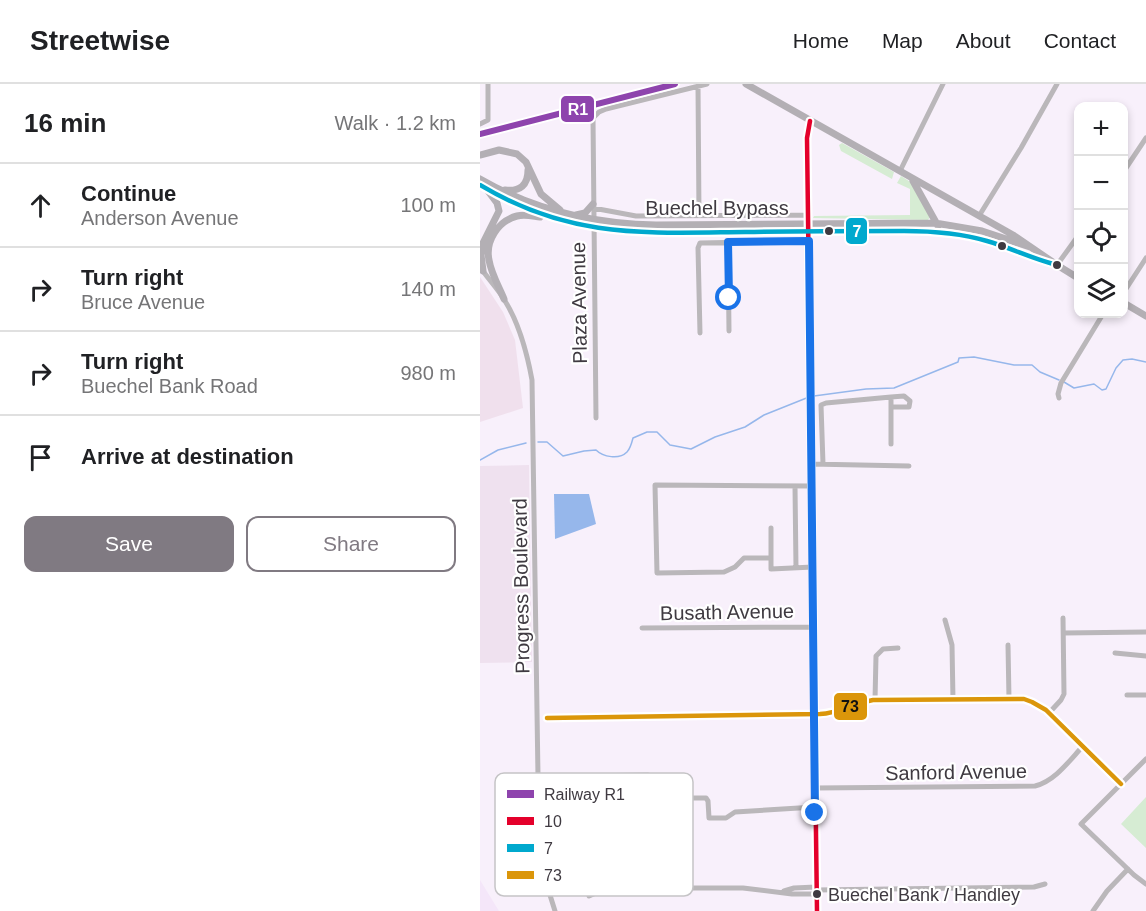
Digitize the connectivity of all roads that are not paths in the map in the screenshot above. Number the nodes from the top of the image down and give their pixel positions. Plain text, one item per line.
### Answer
1 (488, 84) edge
2 (707, 84) edge
3 (746, 84) edge
4 (944, 84) edge
5 (1057, 84) edge
6 (698, 86) junction
7 (810, 121) junction
8 (482, 123) edge
9 (1146, 138) edge
10 (480, 155) edge
11 (1128, 165) edge
12 (528, 167) junction
13 (900, 171) junction
14 (912, 178) junction
15 (480, 179) edge
16 (487, 187) edge
17 (593, 206) junction
18 (569, 214) junction
19 (808, 215) junction
20 (699, 216) junction
21 (979, 216) junction
22 (551, 218) junction
23 (593, 219) junction
24 (935, 224) junction
25 (915, 227) junction
26 (593, 228) junction
27 (809, 228) junction
28 (943, 232) junction
29 (971, 233) junction
30 (809, 241) junction
31 (728, 242) junction
32 (1074, 242) edge
33 (1030, 247) junction
34 (1040, 252) junction
35 (1146, 258) edge
36 (1037, 260) junction
37 (1057, 265) junction
38 (481, 269) edge
39 (1074, 276) edge
40 (1128, 286) edge
41 (504, 299) junction
42 (1128, 305) edge
43 (1146, 316) edge
44 (1101, 318) edge
45 (729, 331) dead end
46 (700, 333) dead end
47 (891, 397) junction
48 (1059, 398) dead end
49 (891, 407) junction
50 (596, 418) dead end
51 (891, 444) dead end
52 (811, 464) junction
53 (823, 464) junction
54 (909, 466) dead end
55 (795, 486) junction
56 (812, 486) junction
57 (771, 528) dead end
58 (771, 558) junction
59 (813, 567) junction
60 (796, 568) junction
61 (1063, 618) dead end
62 (945, 620) dead end
63 (813, 627) junction
64 (642, 628) dead end
65 (1146, 632) edge
66 (1064, 633) junction
67 (1008, 645) dead end
68 (898, 648) dead end
69 (1115, 653) dead end
70 (1146, 656) edge
71 (1146, 694) edge
72 (1128, 695) dead end
73 (1009, 699) junction
74 (875, 700) junction
75 (953, 700) junction
76 (1049, 713) junction
77 (814, 714) junction
78 (547, 718) dead end
79 (1083, 746) junction
80 (1146, 759) edge
81 (537, 773) edge
82 (1121, 784) junction
83 (815, 788) junction
84 (693, 798) edge
85 (815, 807) junction
86 (1128, 869) junction
87 (1045, 884) dead end
88 (1146, 884) edge
89 (693, 889) edge
90 (816, 890) junction
91 (549, 896) edge
92 (555, 911) edge
93 (817, 911) edge
94 (1093, 911) edge

1 - 8 street
2 - 6 street
3 - 7 main road
4 - 13 street
5 - 21 street
6 - 17 street, Plaza Avenue
6 - 20 street
7 - 13 main road
7 - 19 street
9 - 11 street
10 - 12 main road
12 - 16 main road
12 - 18 main road
13 - 14 main road
14 - 21 main road
14 - 24 main road
15 - 16 main road, Buechel Bypass
16 - 18 main road, Buechel Bypass
16 - 22 main road, Buechel Bypass
16 - 38 main road
17 - 18 main road
17 - 20 street
17 - 23 street, Plaza Avenue
18 - 23 main road, Buechel Bypass
19 - 20 street
19 - 27 street
21 - 29 main road
21 - 33 main road
22 - 26 main road, Buechel Bypass
22 - 41 main road
23 - 26 street, Plaza Avenue
23 - 27 main road, Buechel Bypass
24 - 25 main road, Buechel Bypass
24 - 28 main road
24 - 29 main road, Buechel Bypass
25 - 27 main road, Buechel Bypass
25 - 27 main road, Buechel Bypass
25 - 28 main road, Buechel Bypass
26 - 27 main road, Buechel Bypass
26 - 50 street, Plaza Avenue
27 - 30 street
28 - 29 main road, Buechel Bypass
29 - 33 main road, Buechel Bypass
29 - 36 main road
30 - 31 street
30 - 52 street
31 - 45 street
31 - 46 street
32 - 37 street
33 - 34 main road
34 - 36 main road
34 - 37 main road
35 - 40 street
36 - 37 main road
37 - 39 main road
38 - 41 street, Progress Boulevard
41 - 81 street, Progress Boulevard
42 - 43 main road
44 - 48 street
47 - 49 street
47 - 49 street
47 - 53 street
49 - 51 street
52 - 53 street
52 - 56 street
53 - 54 street
55 - 56 street
55 - 58 street
55 - 60 street
56 - 59 street
57 - 58 street
58 - 60 street
59 - 60 street
59 - 63 street
61 - 66 street
62 - 75 street
63 - 64 street, Busath Avenue
63 - 77 street
65 - 66 street
66 - 76 street
67 - 73 street
68 - 74 street
69 - 70 street
71 - 72 street
73 - 75 street
73 - 76 street
74 - 75 street
74 - 77 street
76 - 79 street
77 - 78 street
77 - 83 street
79 - 82 street
79 - 83 street, Sanford Avenue
80 - 82 street
82 - 86 street
83 - 85 street
84 - 85 street
85 - 90 street
86 - 88 street
86 - 94 street
87 - 90 street
89 - 90 street
90 - 93 street
91 - 92 street, Progress Boulevard

